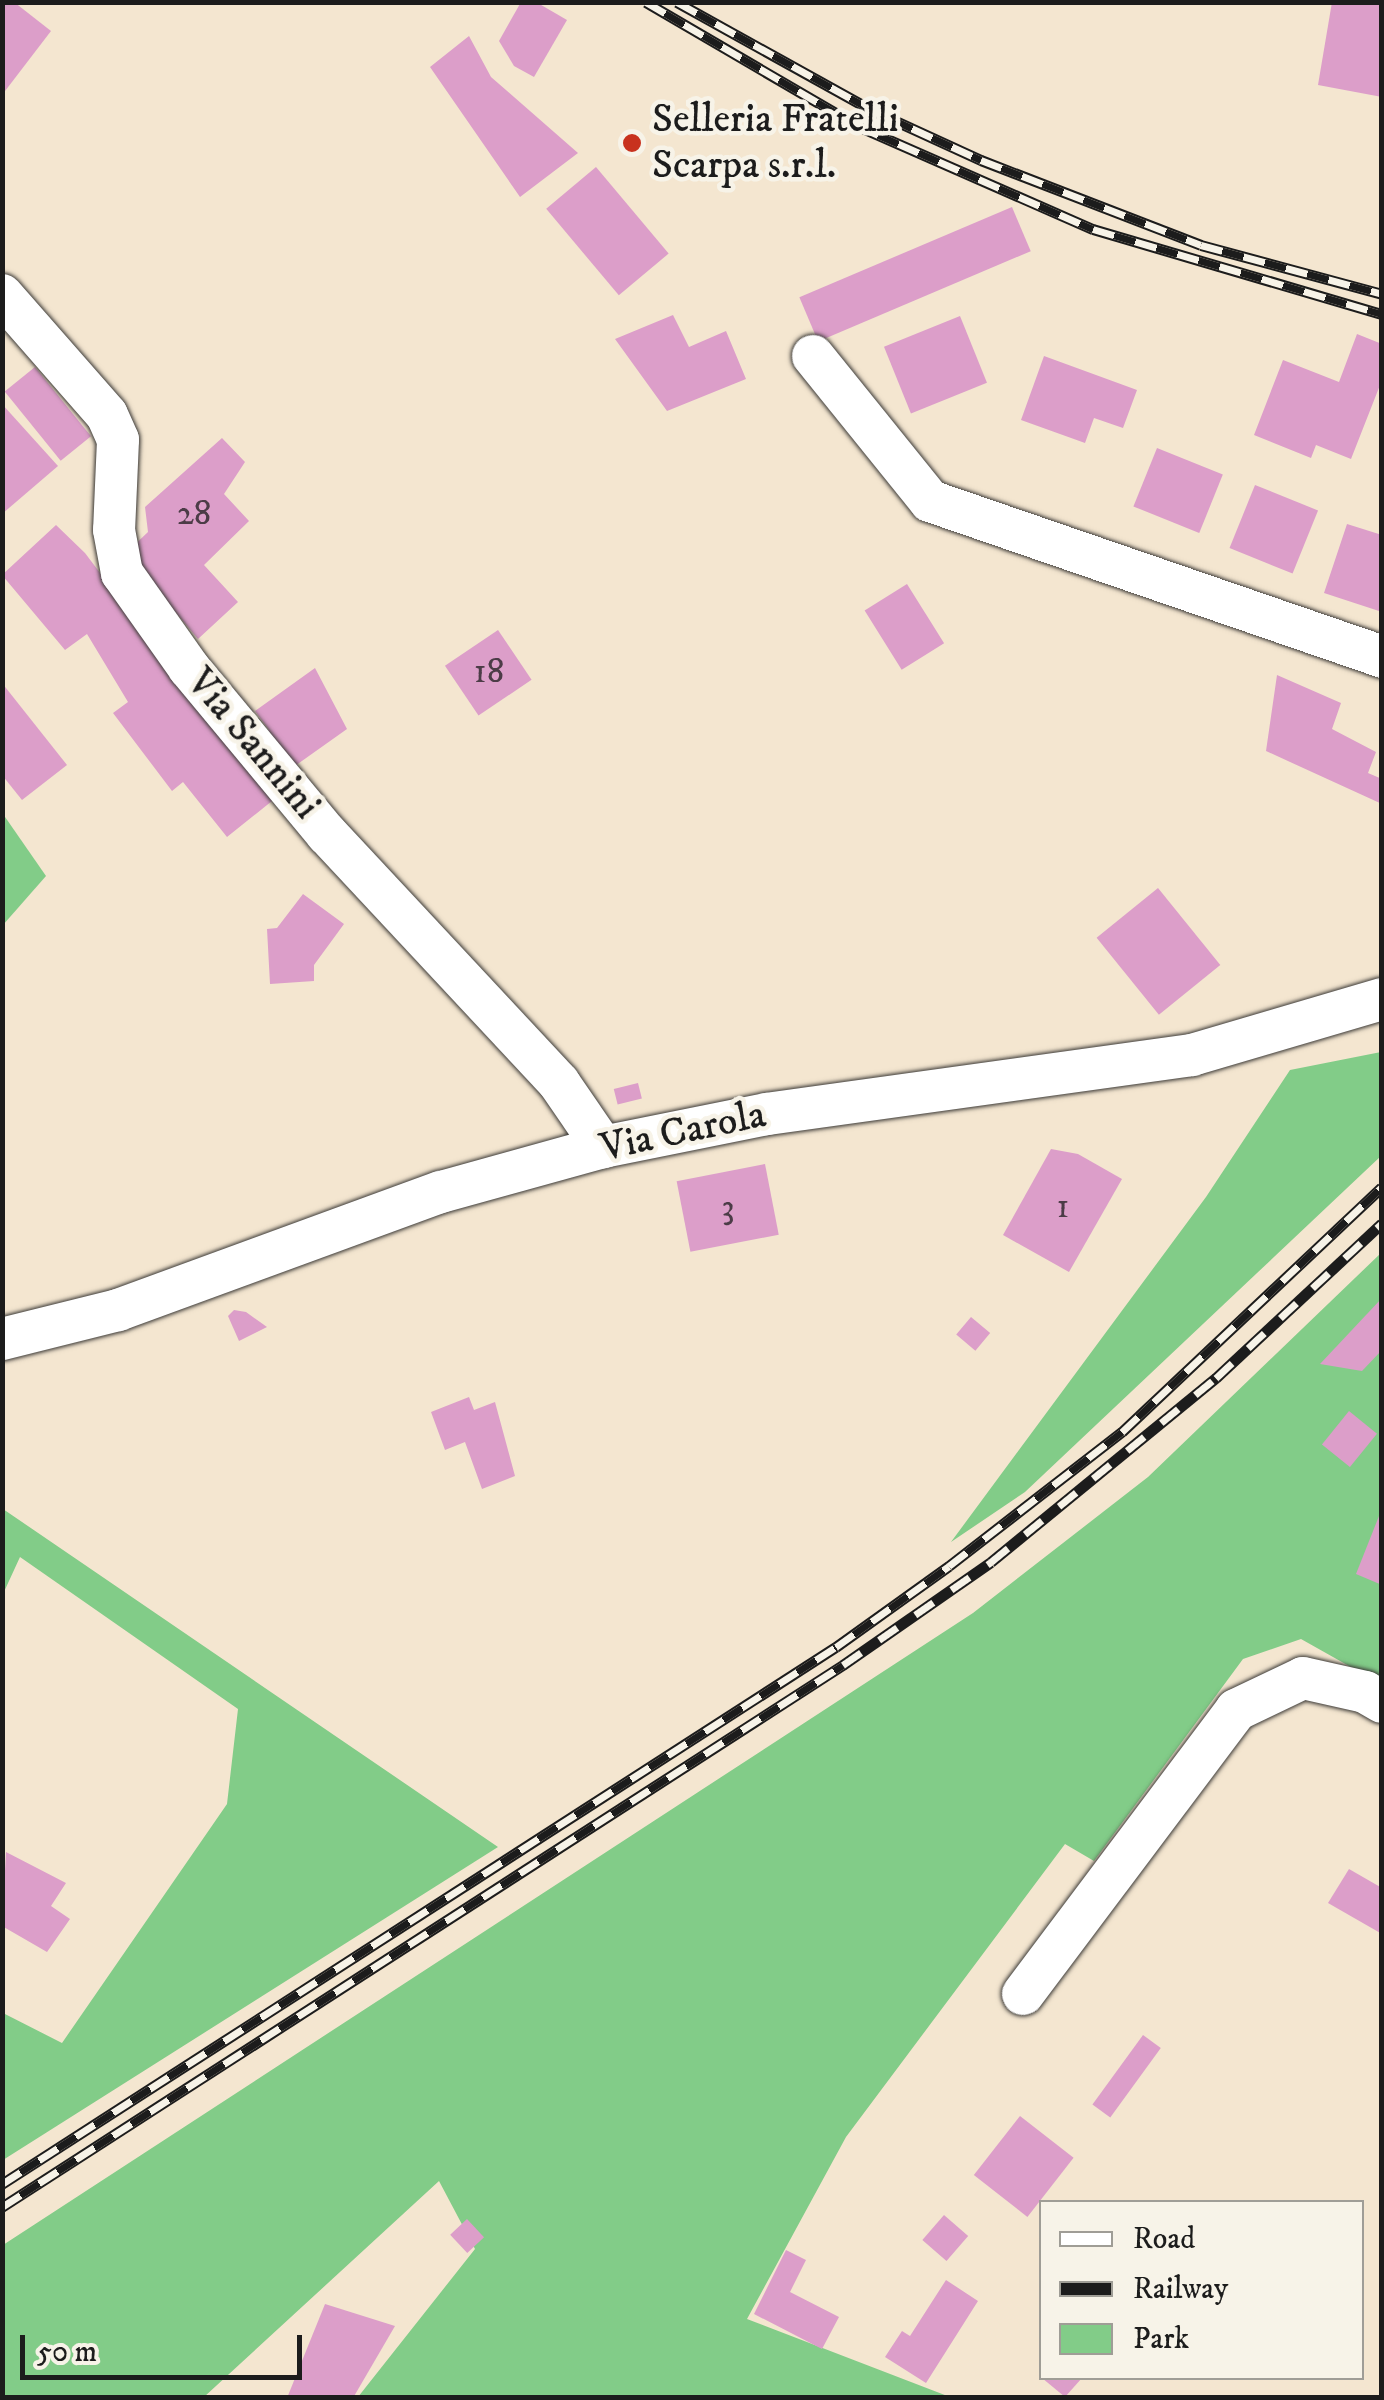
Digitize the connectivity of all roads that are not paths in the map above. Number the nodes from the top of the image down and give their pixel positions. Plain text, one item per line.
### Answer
1 (2, 295) edge
2 (813, 356) dead end
3 (1382, 658) edge
4 (1382, 1000) edge
5 (603, 1147) junction
6 (7, 1343) edge
7 (1382, 1702) edge
8 (1023, 1994) dead end

1 - 5 street, Via Sannini
2 - 3 street
4 - 5 street, Via Carola
5 - 6 street, Via Carola
7 - 8 street

